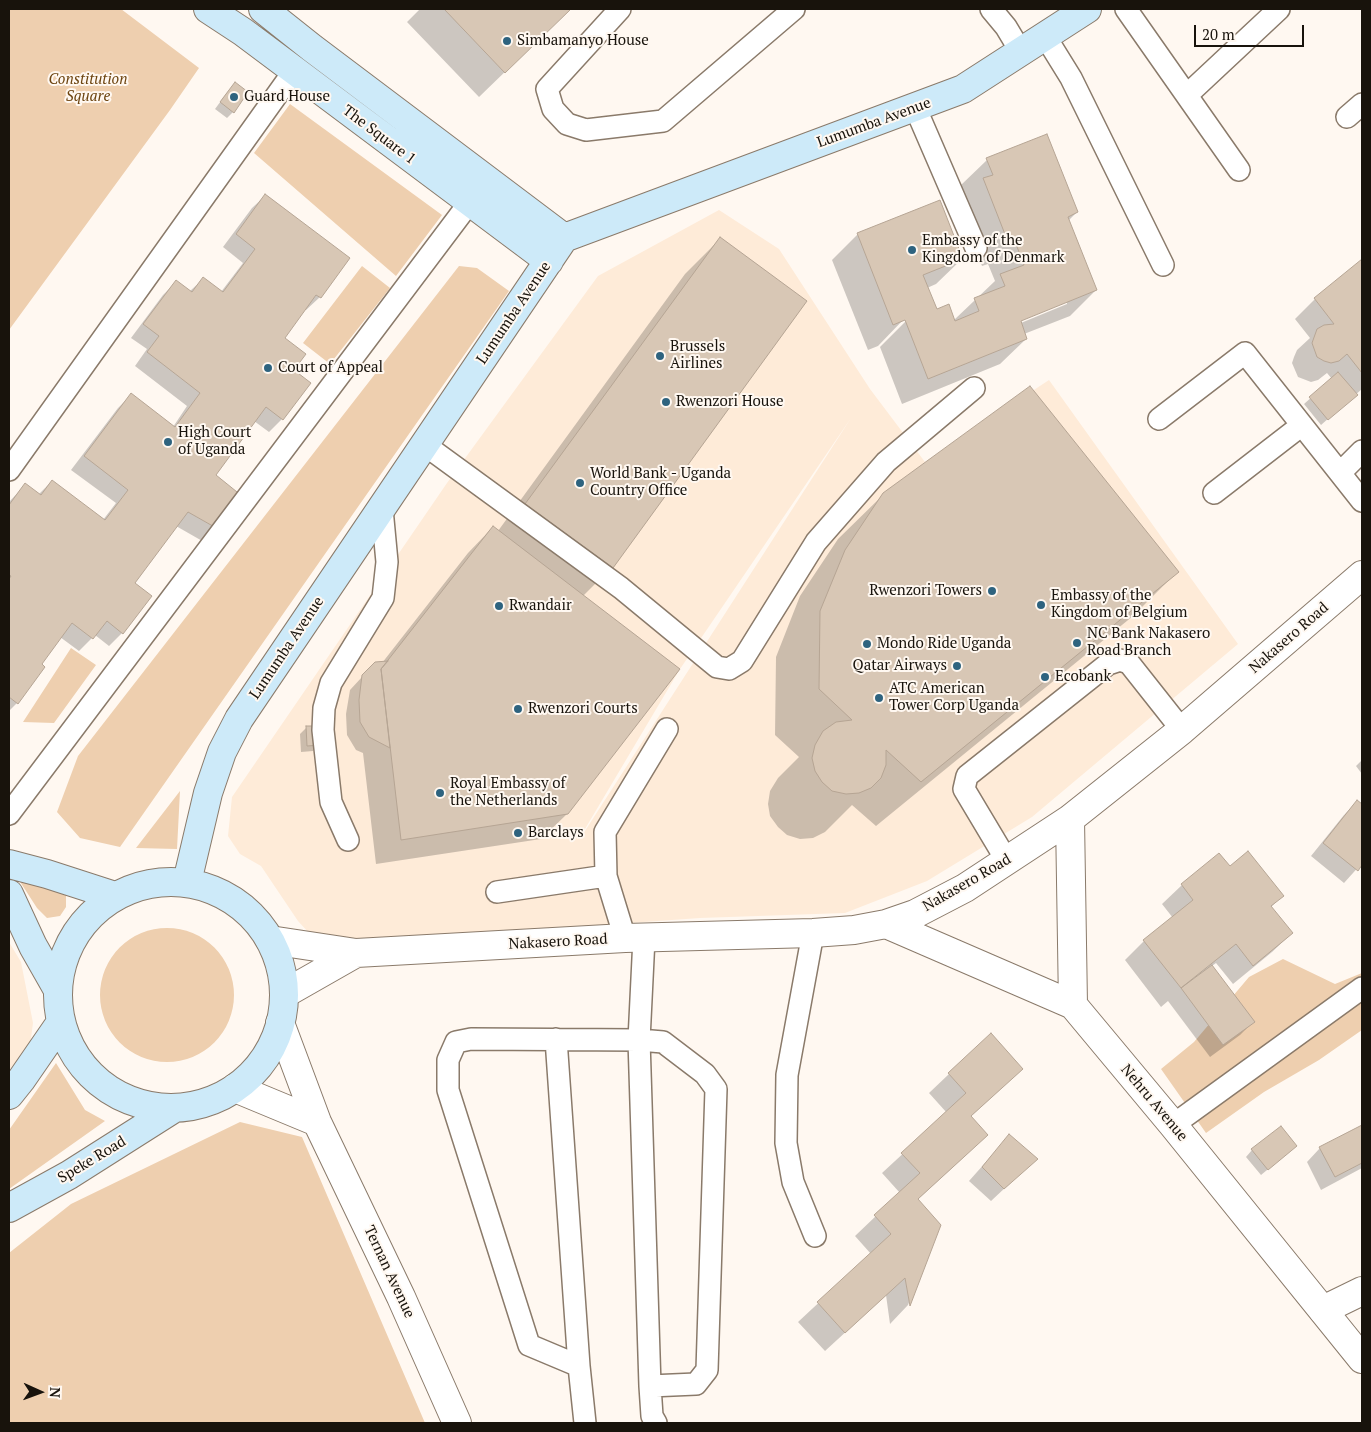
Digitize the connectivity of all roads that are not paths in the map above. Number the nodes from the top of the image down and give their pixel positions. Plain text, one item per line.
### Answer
1 (208, 9) edge
2 (263, 9) edge
3 (620, 9) edge
4 (794, 9) edge
5 (991, 9) edge
6 (1087, 9) edge
7 (1126, 9) edge
8 (1279, 9) edge
9 (1045, 36) junction
10 (1020, 52) junction
11 (294, 72) junction
12 (1187, 95) junction
13 (915, 107) junction
14 (1239, 170) dead end
15 (486, 180) junction
16 (470, 202) junction
17 (564, 238) junction
18 (976, 248) dead end
19 (549, 261) junction
20 (1163, 265) dead end
21 (974, 388) dead end
22 (1159, 419) dead end
23 (1302, 424) junction
24 (425, 444) junction
25 (1362, 451) edge
26 (9, 470) edge
27 (1340, 473) junction
28 (1214, 493) dead end
29 (1362, 501) edge
30 (382, 509) junction
31 (1362, 575) edge
32 (667, 729) dead end
33 (1182, 730) junction
34 (9, 814) edge
35 (1070, 819) junction
36 (348, 840) dead end
37 (1007, 861) junction
38 (9, 864) edge
39 (606, 876) junction
40 (187, 882) junction
41 (497, 892) dead end
42 (9, 894) edge
43 (115, 896) junction
44 (886, 924) junction
45 (813, 933) junction
46 (634, 938) junction
47 (270, 940) junction
48 (356, 953) junction
49 (1362, 988) edge
50 (58, 990) junction
51 (284, 994) junction
52 (1073, 1005) junction
53 (61, 1022) junction
54 (280, 1023) junction
55 (556, 1039) junction
56 (639, 1040) junction
57 (235, 1088) junction
58 (9, 1095) edge
59 (174, 1109) junction
60 (317, 1122) junction
61 (1173, 1125) junction
62 (9, 1208) edge
63 (815, 1236) dead end
64 (1362, 1290) edge
65 (1323, 1310) junction
66 (1362, 1359) edge
67 (579, 1366) junction
68 (650, 1386) junction
69 (457, 1423) edge
70 (585, 1423) edge
71 (656, 1423) edge

1 - 11 main road, The Square 1
2 - 15 main road, The Square 1
3 - 4 lane
5 - 10 lane
6 - 9 main road, Lumumba Avenue
7 - 12 lane
8 - 12 lane
9 - 10 main road, Lumumba Avenue
9 - 20 lane
10 - 13 main road, Lumumba Avenue
11 - 16 main road, The Square 1
11 - 26 lane
12 - 14 lane
13 - 17 main road, Lumumba Avenue
13 - 18 lane
15 - 16 lane
15 - 17 main road, The Square 1
16 - 19 main road, The Square 1
16 - 34 lane
17 - 19 main road, Lumumba Avenue
19 - 24 main road, Lumumba Avenue
21 - 24 lane
22 - 23 lane
23 - 27 lane
23 - 28 lane
24 - 30 main road, Lumumba Avenue
25 - 27 lane
27 - 29 lane
30 - 36 lane
30 - 40 main road, Lumumba Avenue
31 - 33 street, Nakasero Road
32 - 39 lane
33 - 35 street, Nakasero Road
33 - 37 lane
35 - 37 street, Nakasero Road
35 - 52 street
37 - 44 street, Nakasero Road
38 - 43 main road
39 - 41 lane
39 - 46 lane
40 - 43 main road
40 - 47 main road
42 - 50 main road
43 - 50 main road
44 - 45 street, Nakasero Road
44 - 52 street, Nehru Avenue
45 - 46 street, Nakasero Road
45 - 63 lane
46 - 48 street, Nakasero Road
46 - 56 lane
47 - 48 street, Nakasero Road
47 - 51 main road
48 - 51 street, Nakasero Road
49 - 61 lane
50 - 53 main road
51 - 54 main road
52 - 61 street, Nehru Avenue
53 - 58 main road
53 - 59 main road
54 - 57 main road
54 - 60 street, Ternan Avenue
55 - 56 lane
55 - 67 lane
55 - 67 lane
56 - 68 lane
56 - 68 lane
57 - 59 main road
57 - 60 street
59 - 62 main road, Speke Road
60 - 69 street, Ternan Avenue
61 - 65 street, Nehru Avenue
64 - 65 street
65 - 66 street, Nehru Avenue
67 - 70 lane
68 - 71 lane

